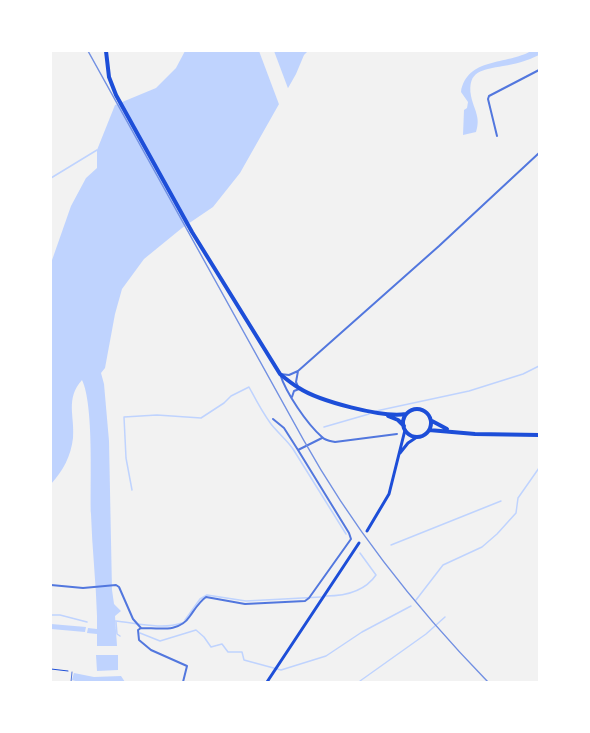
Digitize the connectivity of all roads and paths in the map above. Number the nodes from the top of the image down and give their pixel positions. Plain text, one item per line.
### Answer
1 (106, 51) edge
2 (539, 70) edge
3 (497, 136) dead end
4 (539, 153) edge
5 (298, 371) junction
6 (280, 374) junction
7 (297, 387) junction
8 (289, 393) junction
9 (292, 397) junction
10 (384, 414) junction
11 (406, 414) junction
12 (273, 419) dead end
13 (431, 420) junction
14 (404, 428) junction
15 (429, 430) junction
16 (462, 432) junction
17 (397, 434) dead end
18 (539, 435) edge
19 (417, 437) junction
20 (322, 438) junction
21 (298, 450) junction
22 (398, 457) junction
23 (368, 531) dead end
24 (359, 543) dead end
25 (51, 585) edge
26 (138, 625) junction
27 (51, 669) edge
28 (72, 672) joint
29 (71, 681) edge
30 (183, 682) edge
31 (267, 682) edge

1 - 6 main road
2 - 3 street
4 - 5 street
5 - 6 street
5 - 7 street
6 - 7 main road
6 - 8 street
7 - 8 street
7 - 9 street
7 - 10 main road
8 - 9 street
9 - 20 street
10 - 11 main road
10 - 14 main road
11 - 13 main road
11 - 14 main road
12 - 21 street
13 - 15 main road
13 - 16 main road
14 - 19 main road
14 - 22 main road
15 - 16 main road
15 - 19 main road
16 - 18 main road
17 - 20 street
19 - 22 main road
20 - 21 street
21 - 26 street
22 - 23 main road
24 - 31 main road
25 - 26 street
26 - 30 street
27 - 28 path
28 - 29 lane

